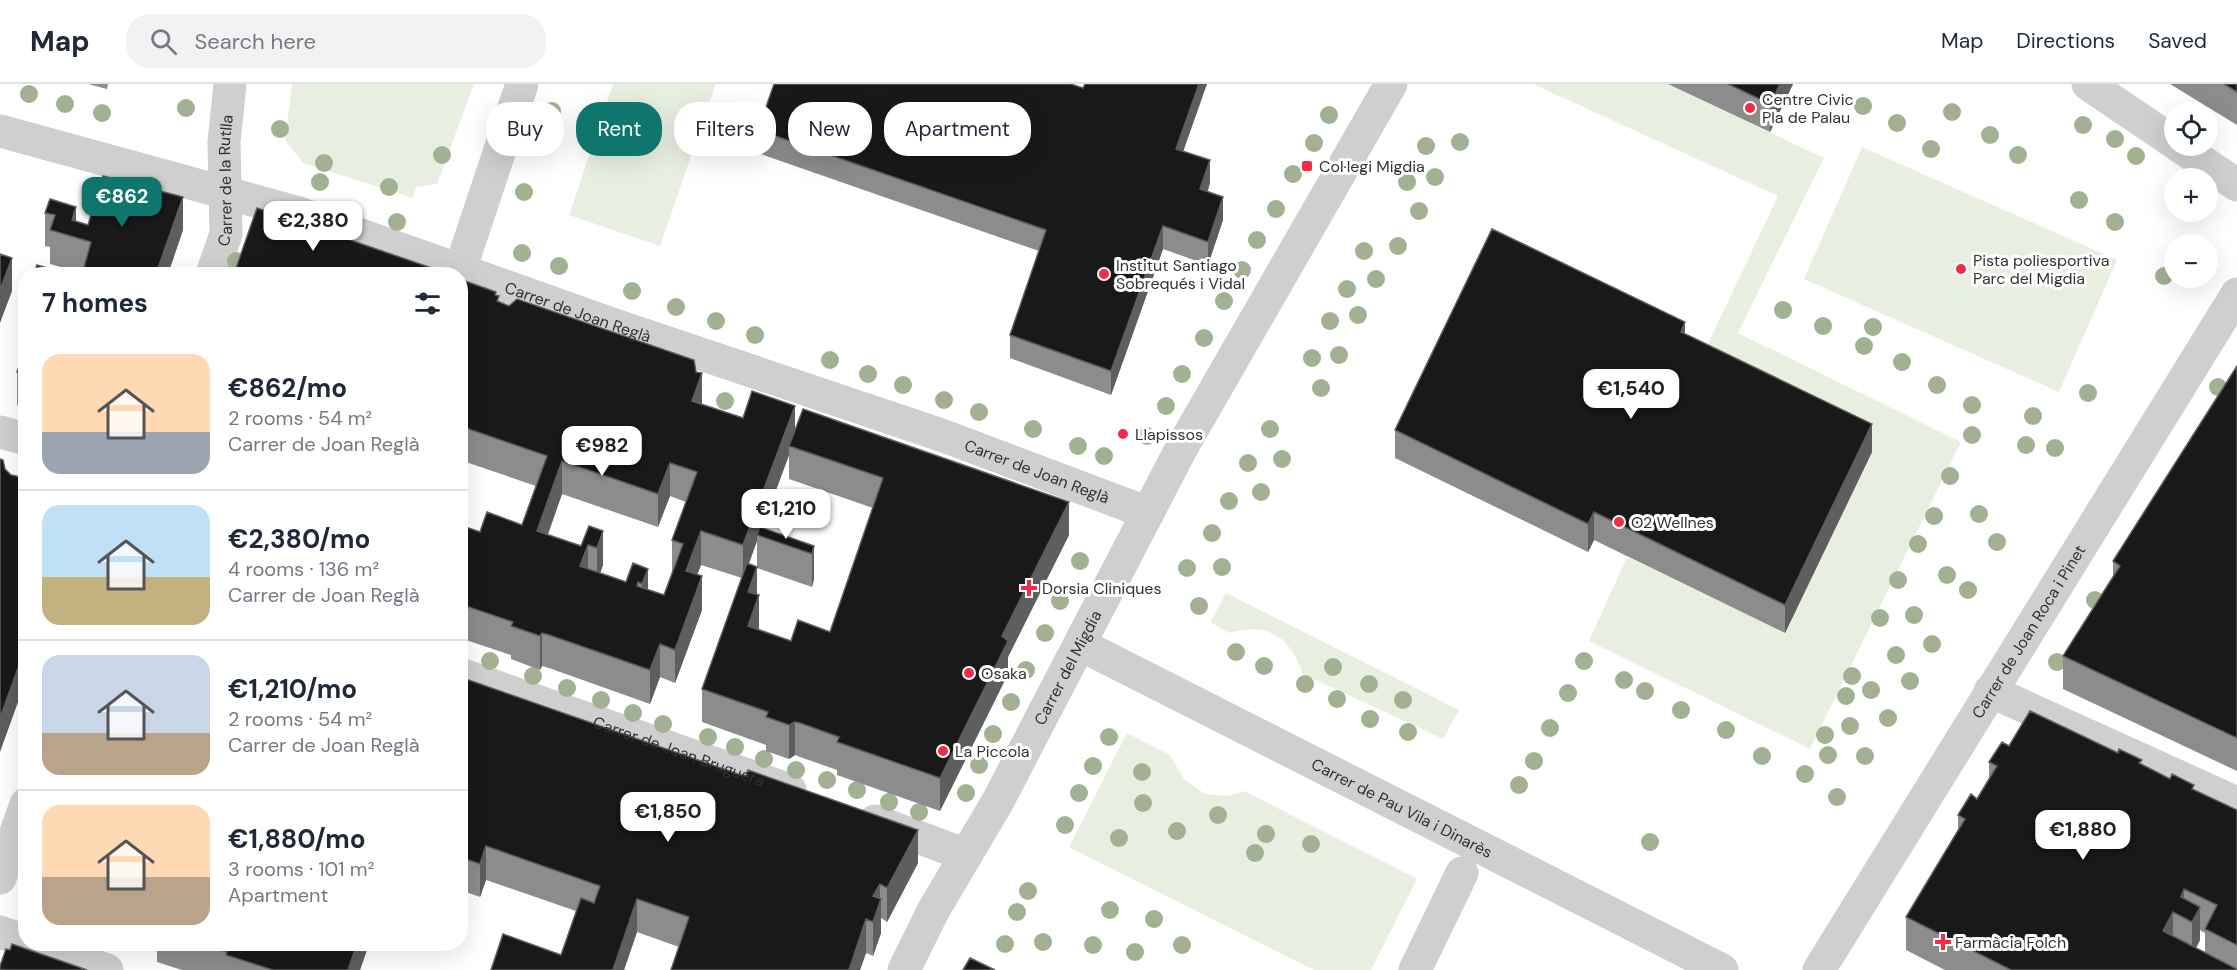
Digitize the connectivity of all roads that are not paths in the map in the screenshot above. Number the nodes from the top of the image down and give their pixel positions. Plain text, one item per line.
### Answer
1 (230, 84) edge
2 (522, 84) edge
3 (1391, 84) edge
4 (2088, 84) edge
5 (0, 131) edge
6 (2164, 135) edge
7 (2195, 156) edge
8 (2237, 185) edge
9 (225, 193) junction
10 (214, 267) edge
11 (452, 267) edge
12 (461, 267) edge
13 (468, 273) edge
14 (2237, 294) edge
15 (0, 432) edge
16 (18, 438) edge
17 (1148, 513) junction
18 (1081, 645) junction
19 (468, 677) edge
20 (1990, 692) junction
21 (816, 800) edge
22 (2237, 803) edge
23 (850, 812) edge
24 (18, 827) edge
25 (966, 855) junction
26 (1462, 873) dead end
27 (0, 878) edge
28 (0, 932) edge
29 (18, 938) edge
30 (53, 951) edge
31 (107, 970) edge
32 (904, 970) edge
33 (1415, 970) edge
34 (1722, 970) edge
35 (1819, 970) edge

1 - 9 street, Carrer de la Rutlla
2 - 12 street
3 - 17 street, Carrer del Migdia
4 - 6 street
5 - 9 street, Carrer de Joan Reglà
7 - 8 street
9 - 10 street, Carrer de la Rutlla
9 - 11 street, Carrer de Joan Reglà
13 - 17 street, Carrer de Joan Reglà
14 - 20 street, Carrer de Joan Roca i Pinet
15 - 16 street
17 - 18 street, Carrer del Migdia
18 - 25 street, Carrer del Migdia
18 - 34 street, Carrer de Pau Vila i Dinarès
19 - 21 street, Carrer de Joan Bruguera
20 - 22 street
20 - 35 street, Carrer de Joan Roca i Pinet
23 - 25 street
24 - 27 street
25 - 32 street, Carrer del Migdia
26 - 33 street
28 - 29 street
30 - 31 street

